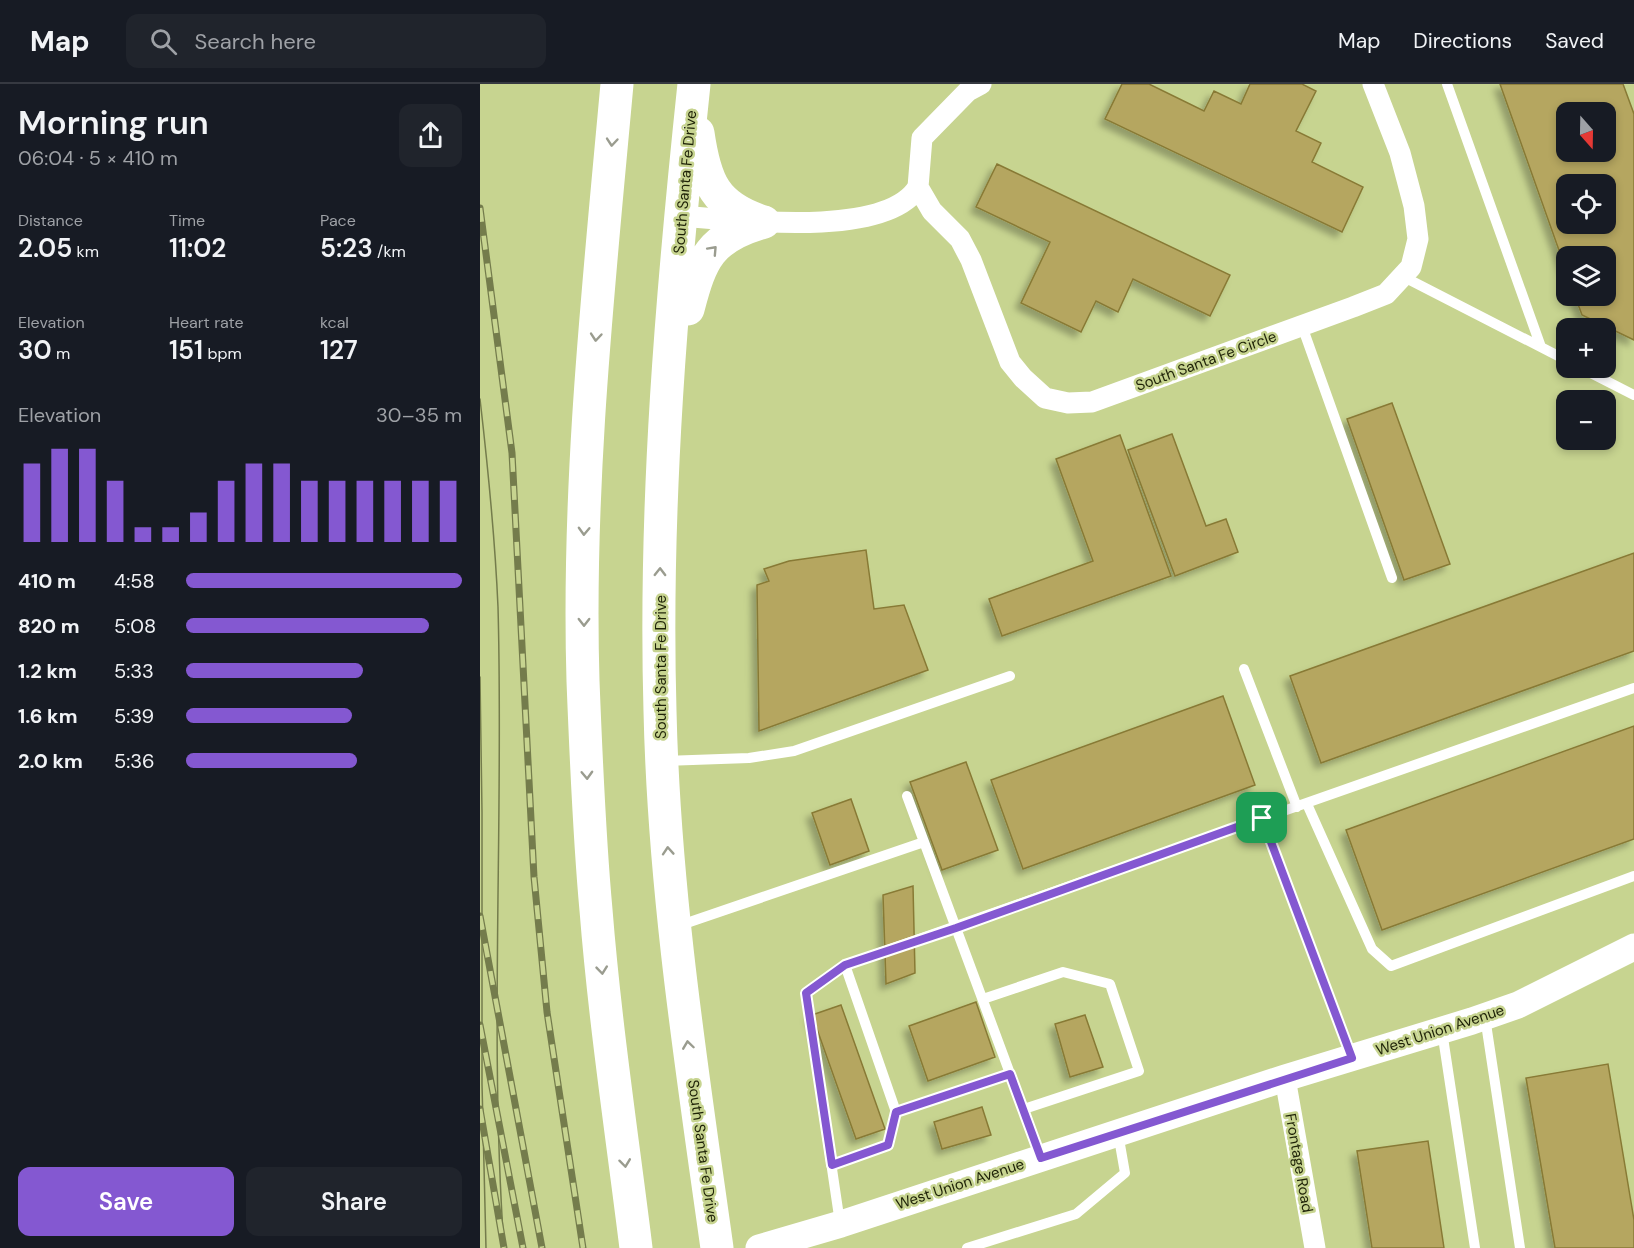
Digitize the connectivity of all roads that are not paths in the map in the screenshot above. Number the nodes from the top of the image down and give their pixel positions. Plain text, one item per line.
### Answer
1 (617, 84) edge
2 (981, 84) edge
3 (1373, 84) edge
4 (1447, 84) edge
5 (693, 90) edge
6 (918, 187) junction
7 (681, 216) junction
8 (764, 222) junction
9 (1402, 276) junction
10 (1302, 326) junction
11 (1541, 347) junction
12 (1556, 355) edge
13 (1601, 378) edge
14 (668, 383) junction
15 (1634, 395) edge
16 (1392, 578) dead end
17 (1244, 669) dead end
18 (1010, 676) dead end
19 (1634, 688) edge
20 (662, 761) junction
21 (908, 796) dead end
22 (1302, 805) junction
23 (1262, 818) junction
24 (924, 842) junction
25 (1634, 876) edge
26 (675, 927) junction
27 (956, 928) junction
28 (1634, 947) edge
29 (845, 965) junction
30 (982, 999) junction
31 (1485, 1016) junction
32 (1442, 1030) junction
33 (1352, 1058) junction
34 (1010, 1074) junction
35 (1285, 1078) junction
36 (1024, 1109) junction
37 (896, 1112) junction
38 (1118, 1132) junction
39 (1041, 1158) junction
40 (832, 1165) junction
41 (841, 1224) junction
42 (636, 1248) edge
43 (717, 1248) edge
44 (759, 1248) edge
45 (967, 1248) edge
46 (1315, 1248) edge
47 (1475, 1248) edge
48 (1520, 1248) edge

1 -> 42 highway
2 - 6 street
3 - 9 street, South Santa Fe Circle
4 - 11 lane
5 - 7 highway, South Santa Fe Drive
5 - 8 highway
6 - 8 street
6 - 10 street, South Santa Fe Circle
7 - 8 street
7 - 14 highway, South Santa Fe Drive
14 -> 8 highway
9 - 10 street, South Santa Fe Circle
9 - 11 lane
10 - 16 lane
11 - 12 lane
13 - 15 lane
20 -> 14 highway, South Santa Fe Drive
17 - 22 lane
18 - 20 lane
19 - 22 lane
26 -> 20 highway, South Santa Fe Drive
21 - 24 lane
22 - 23 lane
22 - 25 lane
23 - 27 lane
23 - 33 lane
24 - 26 lane
24 - 27 lane
43 -> 26 highway, South Santa Fe Drive
27 - 29 lane
27 - 30 lane
28 - 31 street, West Union Avenue
29 - 37 lane
29 - 40 lane
30 - 34 lane
30 - 36 lane
31 - 32 street, West Union Avenue
31 - 48 lane
32 - 33 street, West Union Avenue
32 - 47 lane
33 - 35 street, West Union Avenue
34 - 36 lane
34 - 37 lane
35 - 38 street, West Union Avenue
35 - 46 street, Frontage Road
36 - 39 lane
37 - 40 lane
38 - 39 street, West Union Avenue
38 - 45 lane
39 - 41 street, West Union Avenue
40 - 41 lane
41 - 44 street, West Union Avenue

